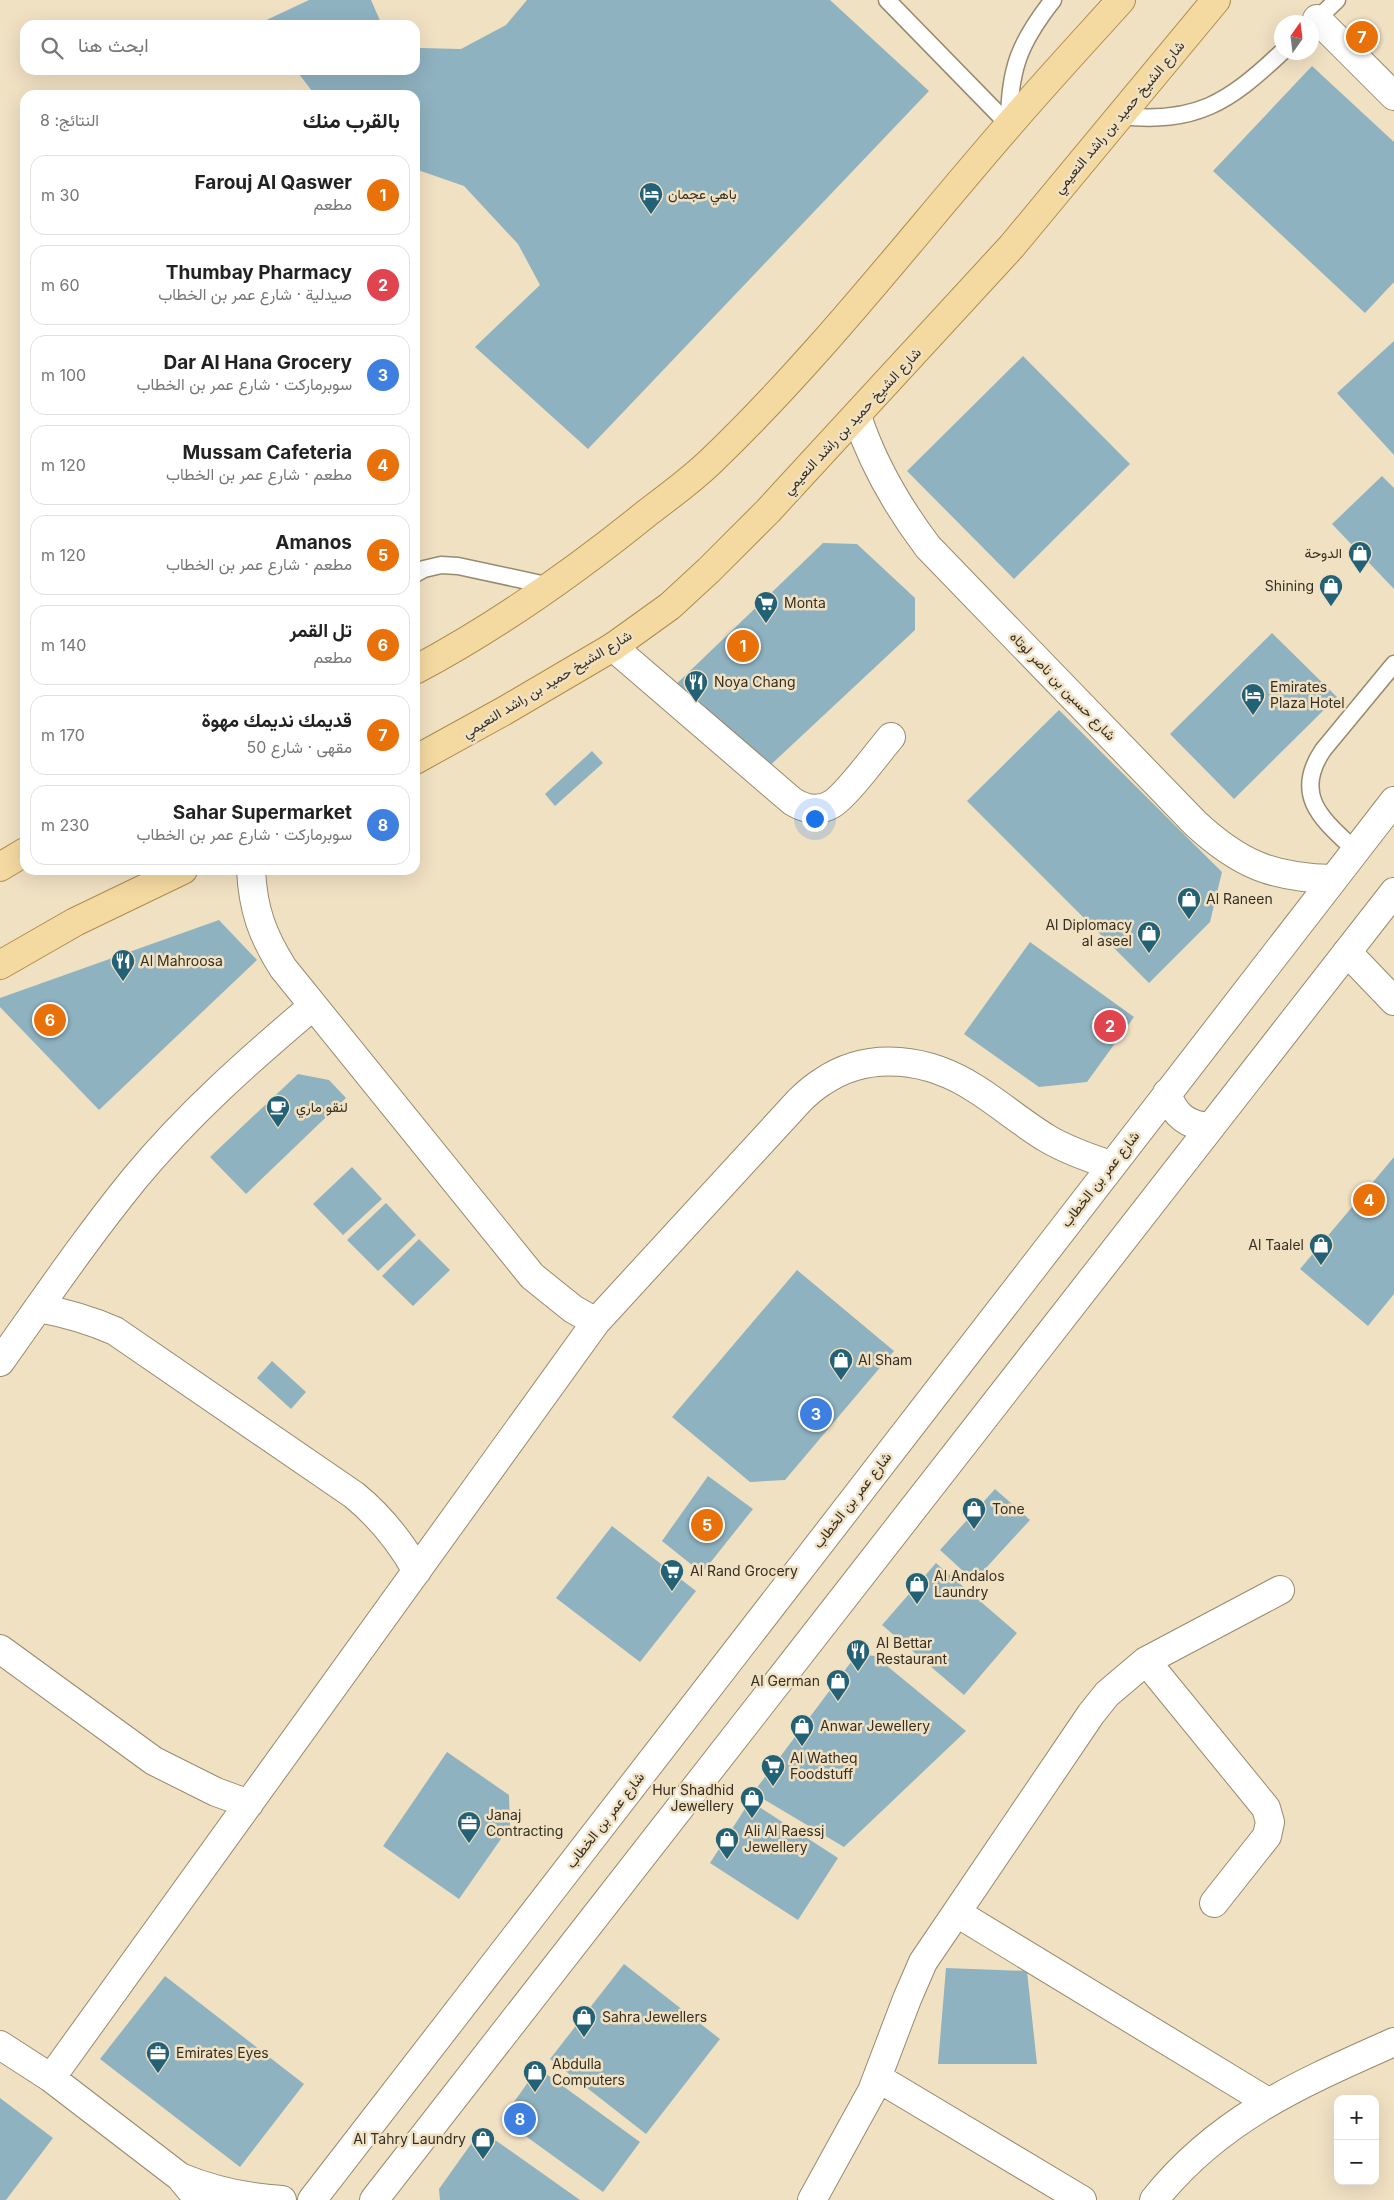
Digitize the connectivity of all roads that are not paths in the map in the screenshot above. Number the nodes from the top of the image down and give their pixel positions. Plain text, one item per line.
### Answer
1 (887, 0) edge
2 (1053, 0) edge
3 (1121, 0) edge
4 (1216, 0) edge
5 (1337, 0) edge
6 (1319, 17) edge
7 (1319, 27) edge
8 (1274, 60) edge
9 (1394, 96) edge
10 (1120, 116) junction
11 (1009, 124) junction
12 (857, 416) junction
13 (420, 571) edge
14 (551, 586) junction
15 (613, 647) junction
16 (1394, 664) edge
17 (420, 667) edge
18 (891, 737) dead end
19 (420, 757) edge
20 (1394, 801) edge
21 (1356, 850) junction
22 (20, 855) edge
23 (0, 867) edge
24 (173, 875) edge
25 (251, 875) edge
26 (1333, 879) junction
27 (1394, 892) edge
28 (1347, 952) junction
29 (0, 965) edge
30 (1394, 1001) edge
31 (313, 1006) junction
32 (1166, 1093) junction
33 (1211, 1127) junction
34 (1111, 1165) junction
35 (38, 1308) junction
36 (596, 1322) junction
37 (0, 1362) edge
38 (417, 1571) junction
39 (1280, 1590) dead end
40 (0, 1649) edge
41 (1146, 1661) junction
42 (249, 1804) junction
43 (1214, 1903) dead end
44 (957, 1913) junction
45 (1394, 2042) edge
46 (0, 2045) edge
47 (51, 2078) junction
48 (878, 2078) junction
49 (1268, 2102) junction
50 (180, 2177) junction
51 (198, 2200) edge
52 (282, 2200) edge
53 (304, 2200) edge
54 (374, 2200) edge
55 (812, 2200) edge
56 (1082, 2200) edge
57 (1154, 2200) edge

1 - 11 lane
2 - 11 lane
3 - 11 main road
4 - 10 main road, شارع الشيخ حميد بن راشد النعيمي
5 - 6 lane
7 - 9 street
8 - 10 lane
10 - 12 main road, شارع الشيخ حميد بن راشد النعيمي
11 - 14 main road
12 - 15 main road, شارع الشيخ حميد بن راشد النعيمي
12 - 26 street, شارع حسين بن ناصر لوتاه
13 - 14 lane
14 - 17 main road
15 - 18 street
15 - 19 main road, شارع الشيخ حميد بن راشد النعيمي
16 - 21 lane
20 - 21 street, شارع عمر بن الخطاب
21 - 26 street, شارع عمر بن الخطاب
22 - 23 main road
24 - 29 main road
25 - 31 street
26 - 32 street, شارع عمر بن الخطاب
27 - 28 street
28 - 30 street
28 - 33 street
31 - 35 street
31 - 36 street
32 - 33 street
32 - 34 street, شارع عمر بن الخطاب
33 - 54 street
34 - 36 street
34 - 53 street, شارع عمر بن الخطاب
35 - 37 street
35 - 38 street
36 - 38 street
38 - 42 street
39 - 41 street
40 - 42 street
41 - 43 street
41 - 44 street
42 - 47 street
44 - 48 street
44 - 49 street
45 - 49 street
46 - 47 street
47 - 50 street
48 - 55 street
48 - 56 street
49 - 57 street
50 - 51 street
50 - 52 street

